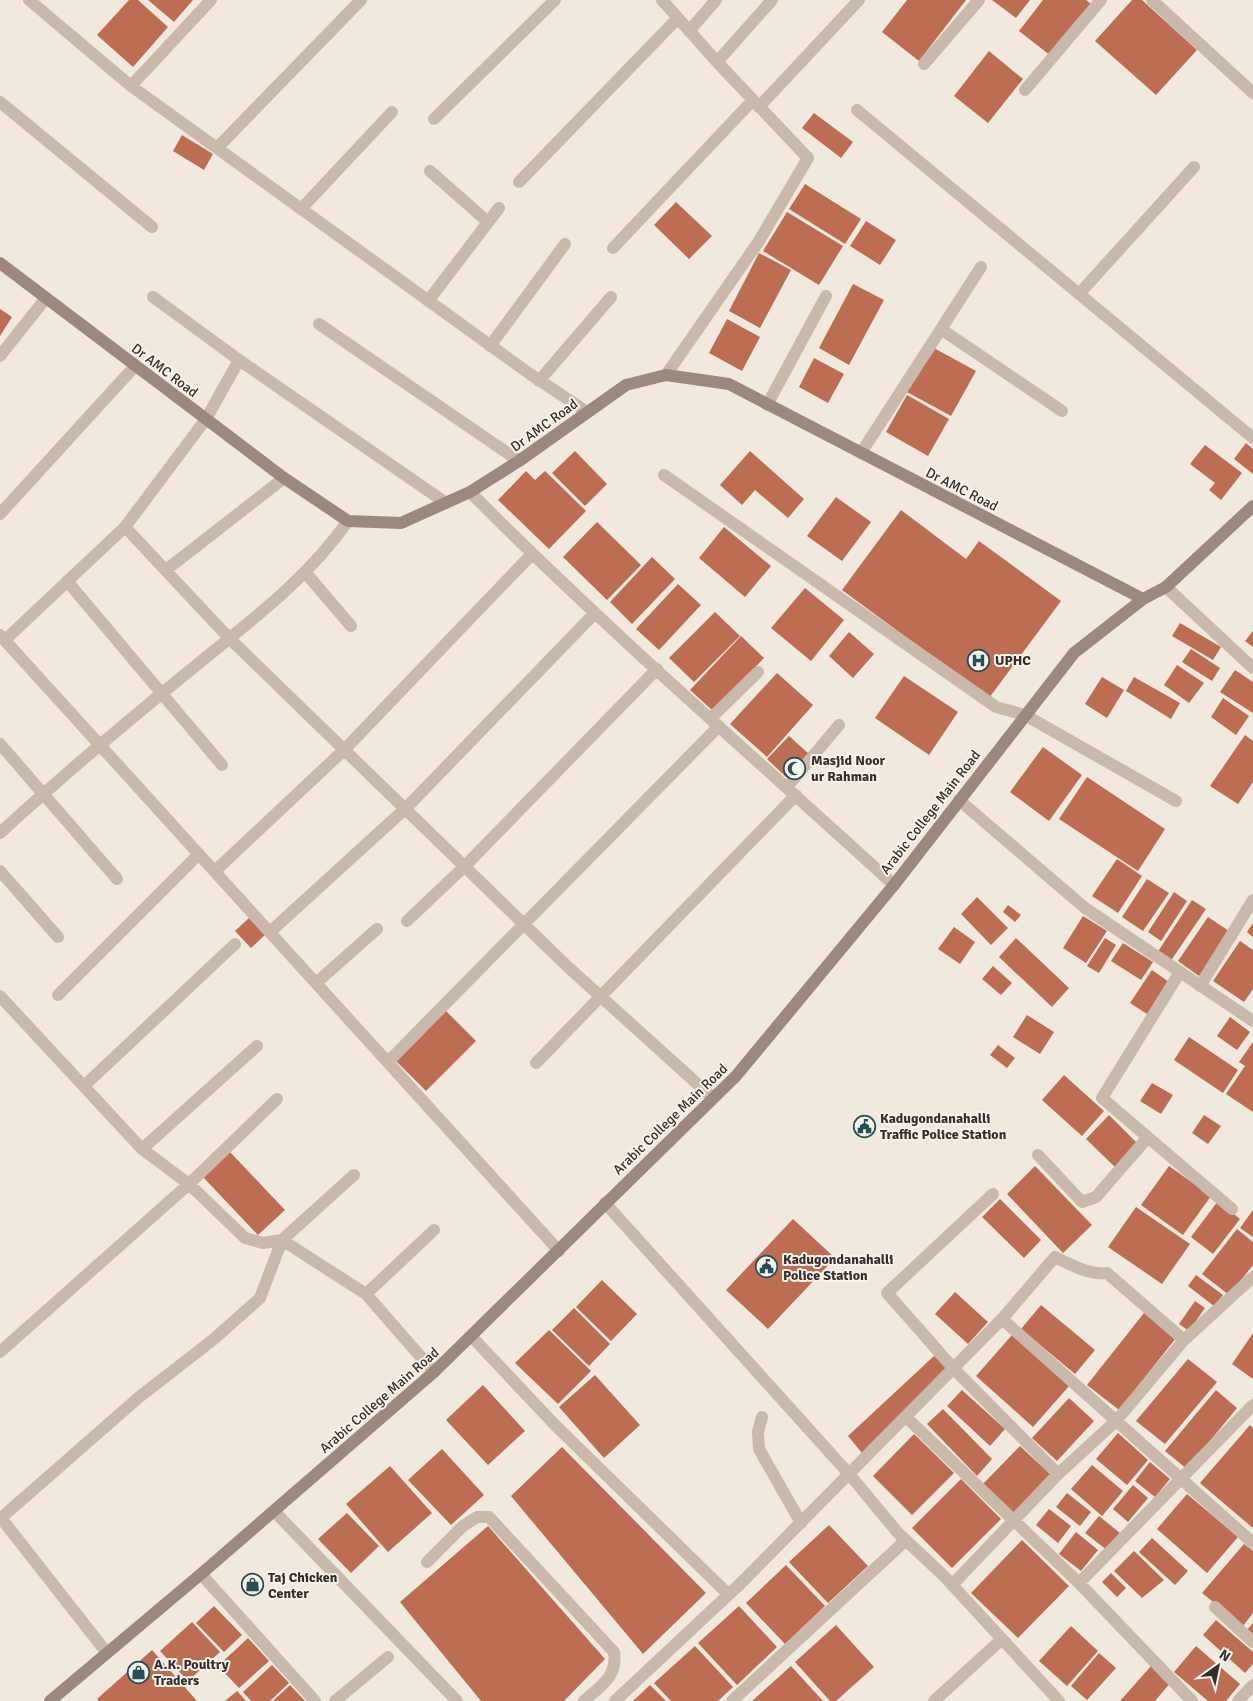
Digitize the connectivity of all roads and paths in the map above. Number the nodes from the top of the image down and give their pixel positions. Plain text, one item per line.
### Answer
1 (29, 0) edge
2 (211, 0) edge
3 (361, 0) edge
4 (555, 0) edge
5 (662, 0) edge
6 (716, 0) edge
7 (772, 0) edge
8 (859, 0) edge
9 (979, 0) edge
10 (1101, 0) edge
11 (1152, 0) edge
12 (678, 18) junction
13 (689, 31) junction
14 (717, 62) junction
15 (924, 64) dead end
16 (131, 86) junction
17 (1024, 90) dead end
18 (1253, 93) edge
19 (0, 102) edge
20 (756, 103) junction
21 (857, 110) dead end
22 (392, 112) dead end
23 (434, 119) dead end
24 (217, 148) junction
25 (1194, 167) dead end
26 (430, 170) dead end
27 (519, 182) dead end
28 (499, 208) dead end
29 (301, 209) junction
30 (488, 222) junction
31 (152, 227) dead end
32 (566, 244) dead end
33 (614, 248) dead end
34 (0, 263) edge
35 (981, 267) dead end
36 (1079, 294) junction
37 (826, 296) dead end
38 (154, 297) dead end
39 (611, 297) dead end
40 (46, 298) junction
41 (428, 301) junction
42 (319, 324) dead end
43 (941, 329) junction
44 (490, 346) junction
45 (0, 356) edge
46 (239, 360) junction
47 (135, 366) junction
48 (666, 375) junction
49 (539, 381) junction
50 (767, 405) junction
51 (1062, 411) dead end
52 (587, 412) junction
53 (206, 419) junction
54 (1253, 438) edge
55 (861, 453) junction
56 (519, 462) junction
57 (664, 475) dead end
58 (284, 478) junction
59 (470, 492) junction
60 (446, 503) junction
61 (1253, 506) edge
62 (0, 514) edge
63 (348, 521) junction
64 (124, 527) junction
65 (532, 554) junction
66 (166, 570) junction
67 (305, 572) junction
68 (67, 581) junction
69 (1166, 587) junction
70 (1143, 600) junction
71 (596, 613) junction
72 (351, 626) dead end
73 (3, 638) edge
74 (229, 638) junction
75 (1253, 668) edge
76 (657, 669) junction
77 (758, 672) dead end
78 (162, 692) junction
79 (1025, 715) junction
80 (715, 722) junction
81 (839, 725) dead end
82 (0, 744) edge
83 (99, 744) junction
84 (345, 749) junction
85 (222, 765) dead end
86 (791, 791) junction
87 (43, 793) junction
88 (959, 800) junction
89 (1176, 801) dead end
90 (406, 808) junction
91 (0, 832) edge
92 (199, 854) junction
93 (465, 866) junction
94 (0, 871) edge
95 (215, 871) junction
96 (116, 879) dead end
97 (894, 885) junction
98 (1253, 900) edge
99 (407, 921) dead end
100 (525, 925) junction
101 (377, 929) dead end
102 (270, 932) junction
103 (58, 937) dead end
104 (235, 944) dead end
105 (1180, 972) junction
106 (316, 983) junction
107 (1200, 986) junction
108 (58, 995) dead end
109 (0, 996) edge
110 (600, 996) junction
111 (1253, 1022) edge
112 (257, 1046) dead end
113 (388, 1062) junction
114 (536, 1063) dead end
115 (84, 1086) junction
116 (713, 1098) junction
117 (277, 1099) dead end
118 (1148, 1137) junction
119 (142, 1149) junction
120 (1038, 1155) dead end
121 (354, 1175) dead end
122 (189, 1184) junction
123 (993, 1194) dead end
124 (604, 1204) junction
125 (1232, 1209) dead end
126 (434, 1230) dead end
127 (282, 1240) junction
128 (559, 1251) junction
129 (1253, 1276) edge
130 (366, 1294) junction
131 (1002, 1319) junction
132 (472, 1337) junction
133 (1184, 1340) junction
134 (0, 1352) edge
135 (954, 1369) junction
136 (434, 1372) junction
137 (1253, 1405) edge
138 (762, 1417) dead end
139 (906, 1417) junction
140 (1116, 1421) junction
141 (1058, 1474) junction
142 (850, 1475) junction
143 (1180, 1478) junction
144 (274, 1511) junction
145 (1014, 1521) junction
146 (801, 1523) junction
147 (906, 1540) junction
148 (1253, 1543) edge
149 (426, 1562) dead end
150 (201, 1574) junction
151 (1079, 1583) junction
152 (952, 1585) junction
153 (728, 1594) junction
154 (1215, 1607) dead end
155 (1001, 1640) junction
156 (1253, 1642) edge
157 (107, 1653) junction
158 (388, 1657) dead end
159 (1253, 1685) edge
160 (936, 1700) edge
161 (50, 1701) edge
162 (315, 1701) edge
163 (335, 1701) edge
164 (457, 1701) edge
165 (584, 1701) edge
166 (615, 1701) edge
167 (732, 1701) edge
168 (1059, 1701) edge
169 (1192, 1701) edge
170 (1238, 1701) edge

1 - 16 street
2 - 16 street
3 - 24 street
4 - 23 street
5 - 12 street
6 - 13 street
7 - 14 street
8 - 20 street
9 - 15 street
10 - 17 street
11 - 18 street
12 - 13 street
12 - 27 street
13 - 14 street
14 - 20 street
16 - 24 street
19 - 31 street
20 - 33 street
20 - 48 street
21 - 36 street
22 - 29 street
24 - 29 street
25 - 36 street
26 - 30 street
28 - 30 street
29 - 41 street
30 - 41 street
32 - 44 street
34 - 40 main road, Dr AMC Road
35 - 43 street
36 - 54 street
37 - 50 street
38 - 46 street
39 - 49 street
40 - 45 street
40 - 47 main road, Dr AMC Road
41 - 44 street
42 - 56 street
43 - 51 street
43 - 55 street
44 - 49 street
46 - 53 street
46 - 60 street
47 - 53 main road, Dr AMC Road
47 - 62 street
48 - 50 main road, Dr AMC Road
48 - 52 main road, Dr AMC Road
49 - 52 street
50 - 55 main road, Dr AMC Road
52 - 56 main road, Dr AMC Road
53 - 58 main road, Dr AMC Road
53 - 64 street
55 - 70 main road, Dr AMC Road
56 - 59 main road, Dr AMC Road
57 - 79 street
58 - 63 main road, Dr AMC Road
58 - 66 street
59 - 60 main road, Dr AMC Road
59 - 65 street
60 - 63 main road, Dr AMC Road
61 - 69 main road, Arabic College Main Road
63 - 67 street
64 - 66 street
64 - 68 street
65 - 71 street
65 - 84 street
66 - 74 street
67 - 72 street
67 - 74 street
68 - 73 street
68 - 78 street
69 - 70 main road, Arabic College Main Road
69 - 75 street
70 - 79 main road, Arabic College Main Road
71 - 76 street
71 - 90 street
73 - 83 street
74 - 78 street
74 - 84 street
76 - 80 street
76 - 93 street
77 - 80 street
78 - 83 street
78 - 85 street
79 - 88 main road, Arabic College Main Road
79 - 89 street
80 - 86 street
80 - 100 street
81 - 86 street
82 - 87 street
83 - 87 street
83 - 92 street
84 - 90 street
84 - 95 street
86 - 97 street
86 - 110 street
87 - 91 street
87 - 96 street
88 - 97 main road, Arabic College Main Road
88 - 105 street
90 - 93 street
90 - 102 street
92 - 95 street
92 - 108 street
93 - 99 street
93 - 100 street
94 - 103 street
95 - 102 street
97 - 116 main road, Arabic College Main Road
98 - 107 street
100 - 110 street
100 - 113 street
101 - 106 street
102 - 106 street
104 - 115 street
105 - 107 street
105 - 118 street
106 - 113 street
107 - 111 street
109 - 115 street
110 - 114 street
110 - 116 street
112 - 119 street
113 - 128 street
115 - 119 street
116 - 124 main road, Arabic College Main Road
117 - 122 street
118 - 120 street
118 - 125 street
119 - 122 street
121 - 127 street
122 - 127 street
122 - 134 street
123 - 135 street
124 - 128 main road, Arabic College Main Road
124 - 142 street
126 - 130 street
127 - 130 street
127 - 157 street
128 - 132 main road, Arabic College Main Road
129 - 133 street
130 - 136 street
131 - 133 street
131 - 135 street
131 - 140 street
132 - 136 main road, Arabic College Main Road
132 - 153 street
133 - 140 street
135 - 139 street
135 - 141 street
136 - 144 main road, Arabic College Main Road
137 - 143 street
138 - 146 street
139 - 142 street
139 - 145 street
140 - 141 street
140 - 143 street
141 - 145 street
142 - 146 street
142 - 147 street
143 - 148 street
143 - 151 street
144 - 150 main road, Arabic College Main Road
144 - 164 street
145 - 151 street
145 - 152 street
146 - 153 street
147 - 152 street
147 - 167 street
149 - 165 street
150 - 157 main road, Arabic College Main Road
150 - 162 street
151 - 169 street
152 - 155 street
153 - 166 street
154 - 156 street
155 - 160 street
155 - 168 street
157 - 161 main road, Arabic College Main Road
158 - 163 street
159 - 170 street

